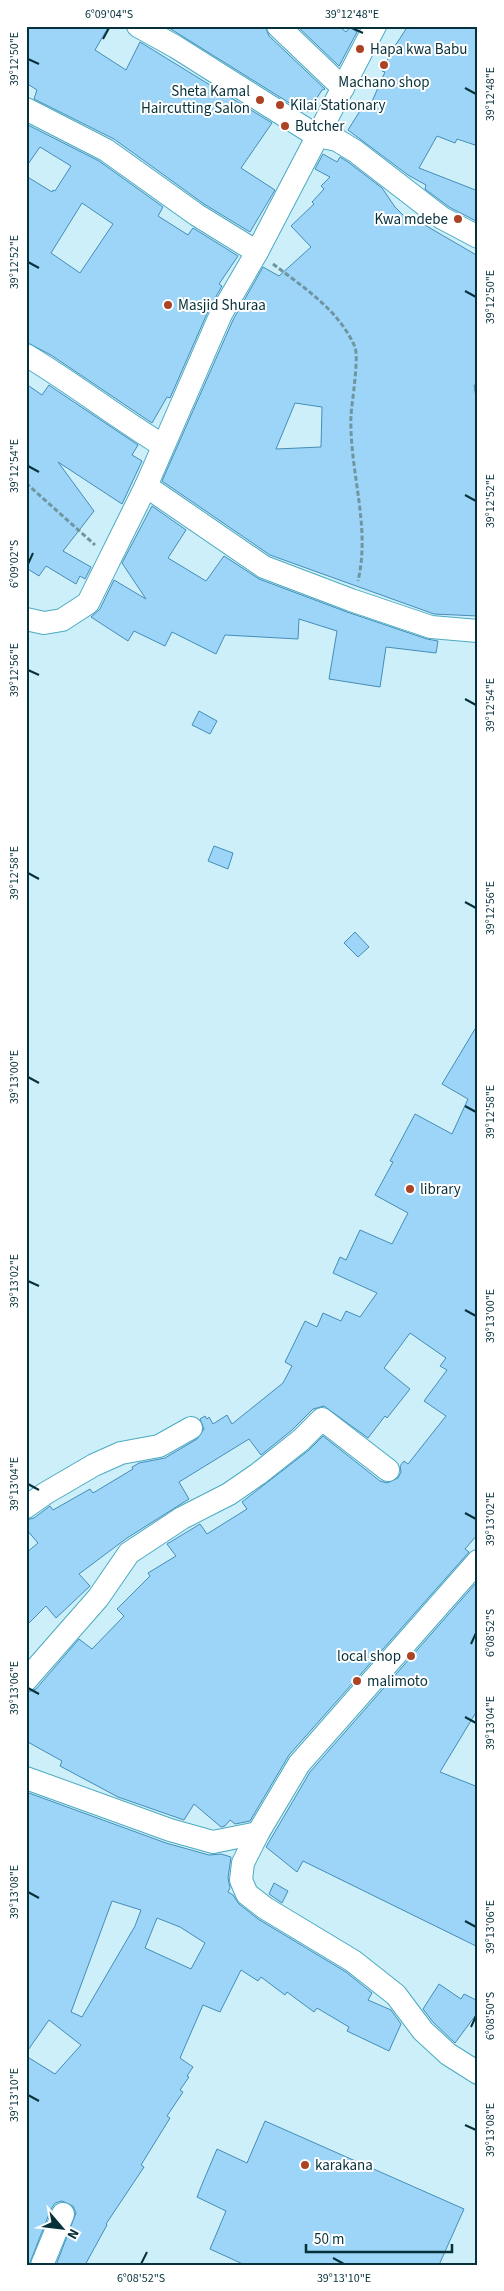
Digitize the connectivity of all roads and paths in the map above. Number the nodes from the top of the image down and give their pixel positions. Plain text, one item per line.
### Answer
1 (138, 26) edge
2 (278, 26) edge
3 (375, 26) edge
4 (343, 88) junction
5 (26, 108) edge
6 (317, 136) junction
7 (478, 237) edge
8 (257, 252) junction
9 (26, 356) edge
10 (162, 446) junction
11 (26, 483) edge
12 (146, 486) junction
13 (109, 560) junction
14 (351, 600) junction
15 (26, 619) edge
16 (478, 631) edge
17 (191, 1428) dead end
18 (388, 1470) dead end
19 (26, 1507) edge
20 (478, 1561) edge
21 (26, 1680) edge
22 (26, 1778) edge
23 (258, 1833) junction
24 (478, 2073) edge
25 (63, 2214) dead end
26 (42, 2265) edge

1 - 6 street
2 - 4 street
3 - 4 street
4 - 6 street
5 - 8 street
6 - 7 street
6 - 8 street
8 - 10 street
8 - 14 path
9 - 10 street
10 - 12 street
11 - 13 path
12 - 13 street
12 - 14 street
13 - 15 street
14 - 16 street
17 - 19 street
18 - 21 street
20 - 23 street
22 - 23 street
23 - 24 street
25 - 26 street

